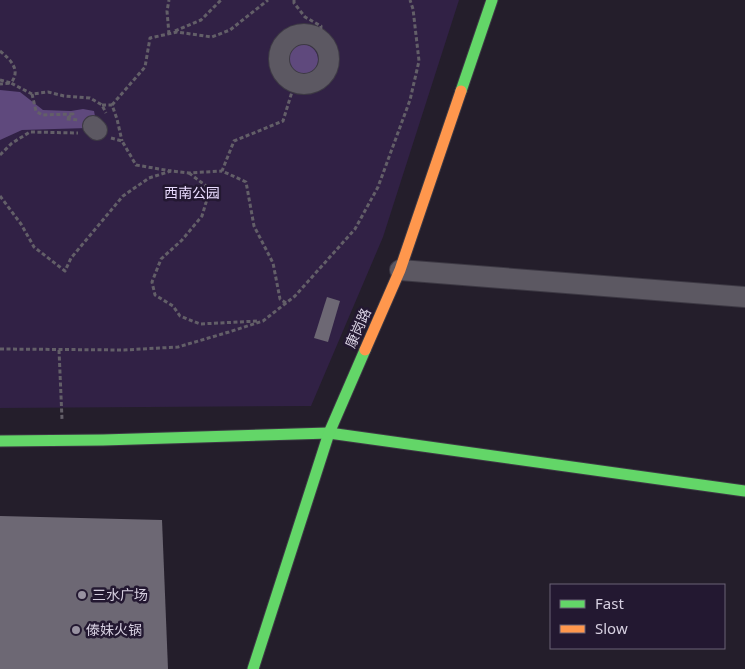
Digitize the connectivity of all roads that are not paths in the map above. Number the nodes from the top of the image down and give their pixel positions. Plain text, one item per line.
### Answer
1 (492, 0) edge
2 (295, 82) joint
3 (400, 270) junction
4 (745, 297) edge
5 (329, 433) junction
6 (0, 441) edge
7 (745, 491) edge
8 (253, 669) edge

1 - 3 street, 康岗路
2 - 2 street
3 - 4 street
3 - 5 street, 康岗路
5 - 6 street
5 - 7 street
5 - 8 street, 康岗路

